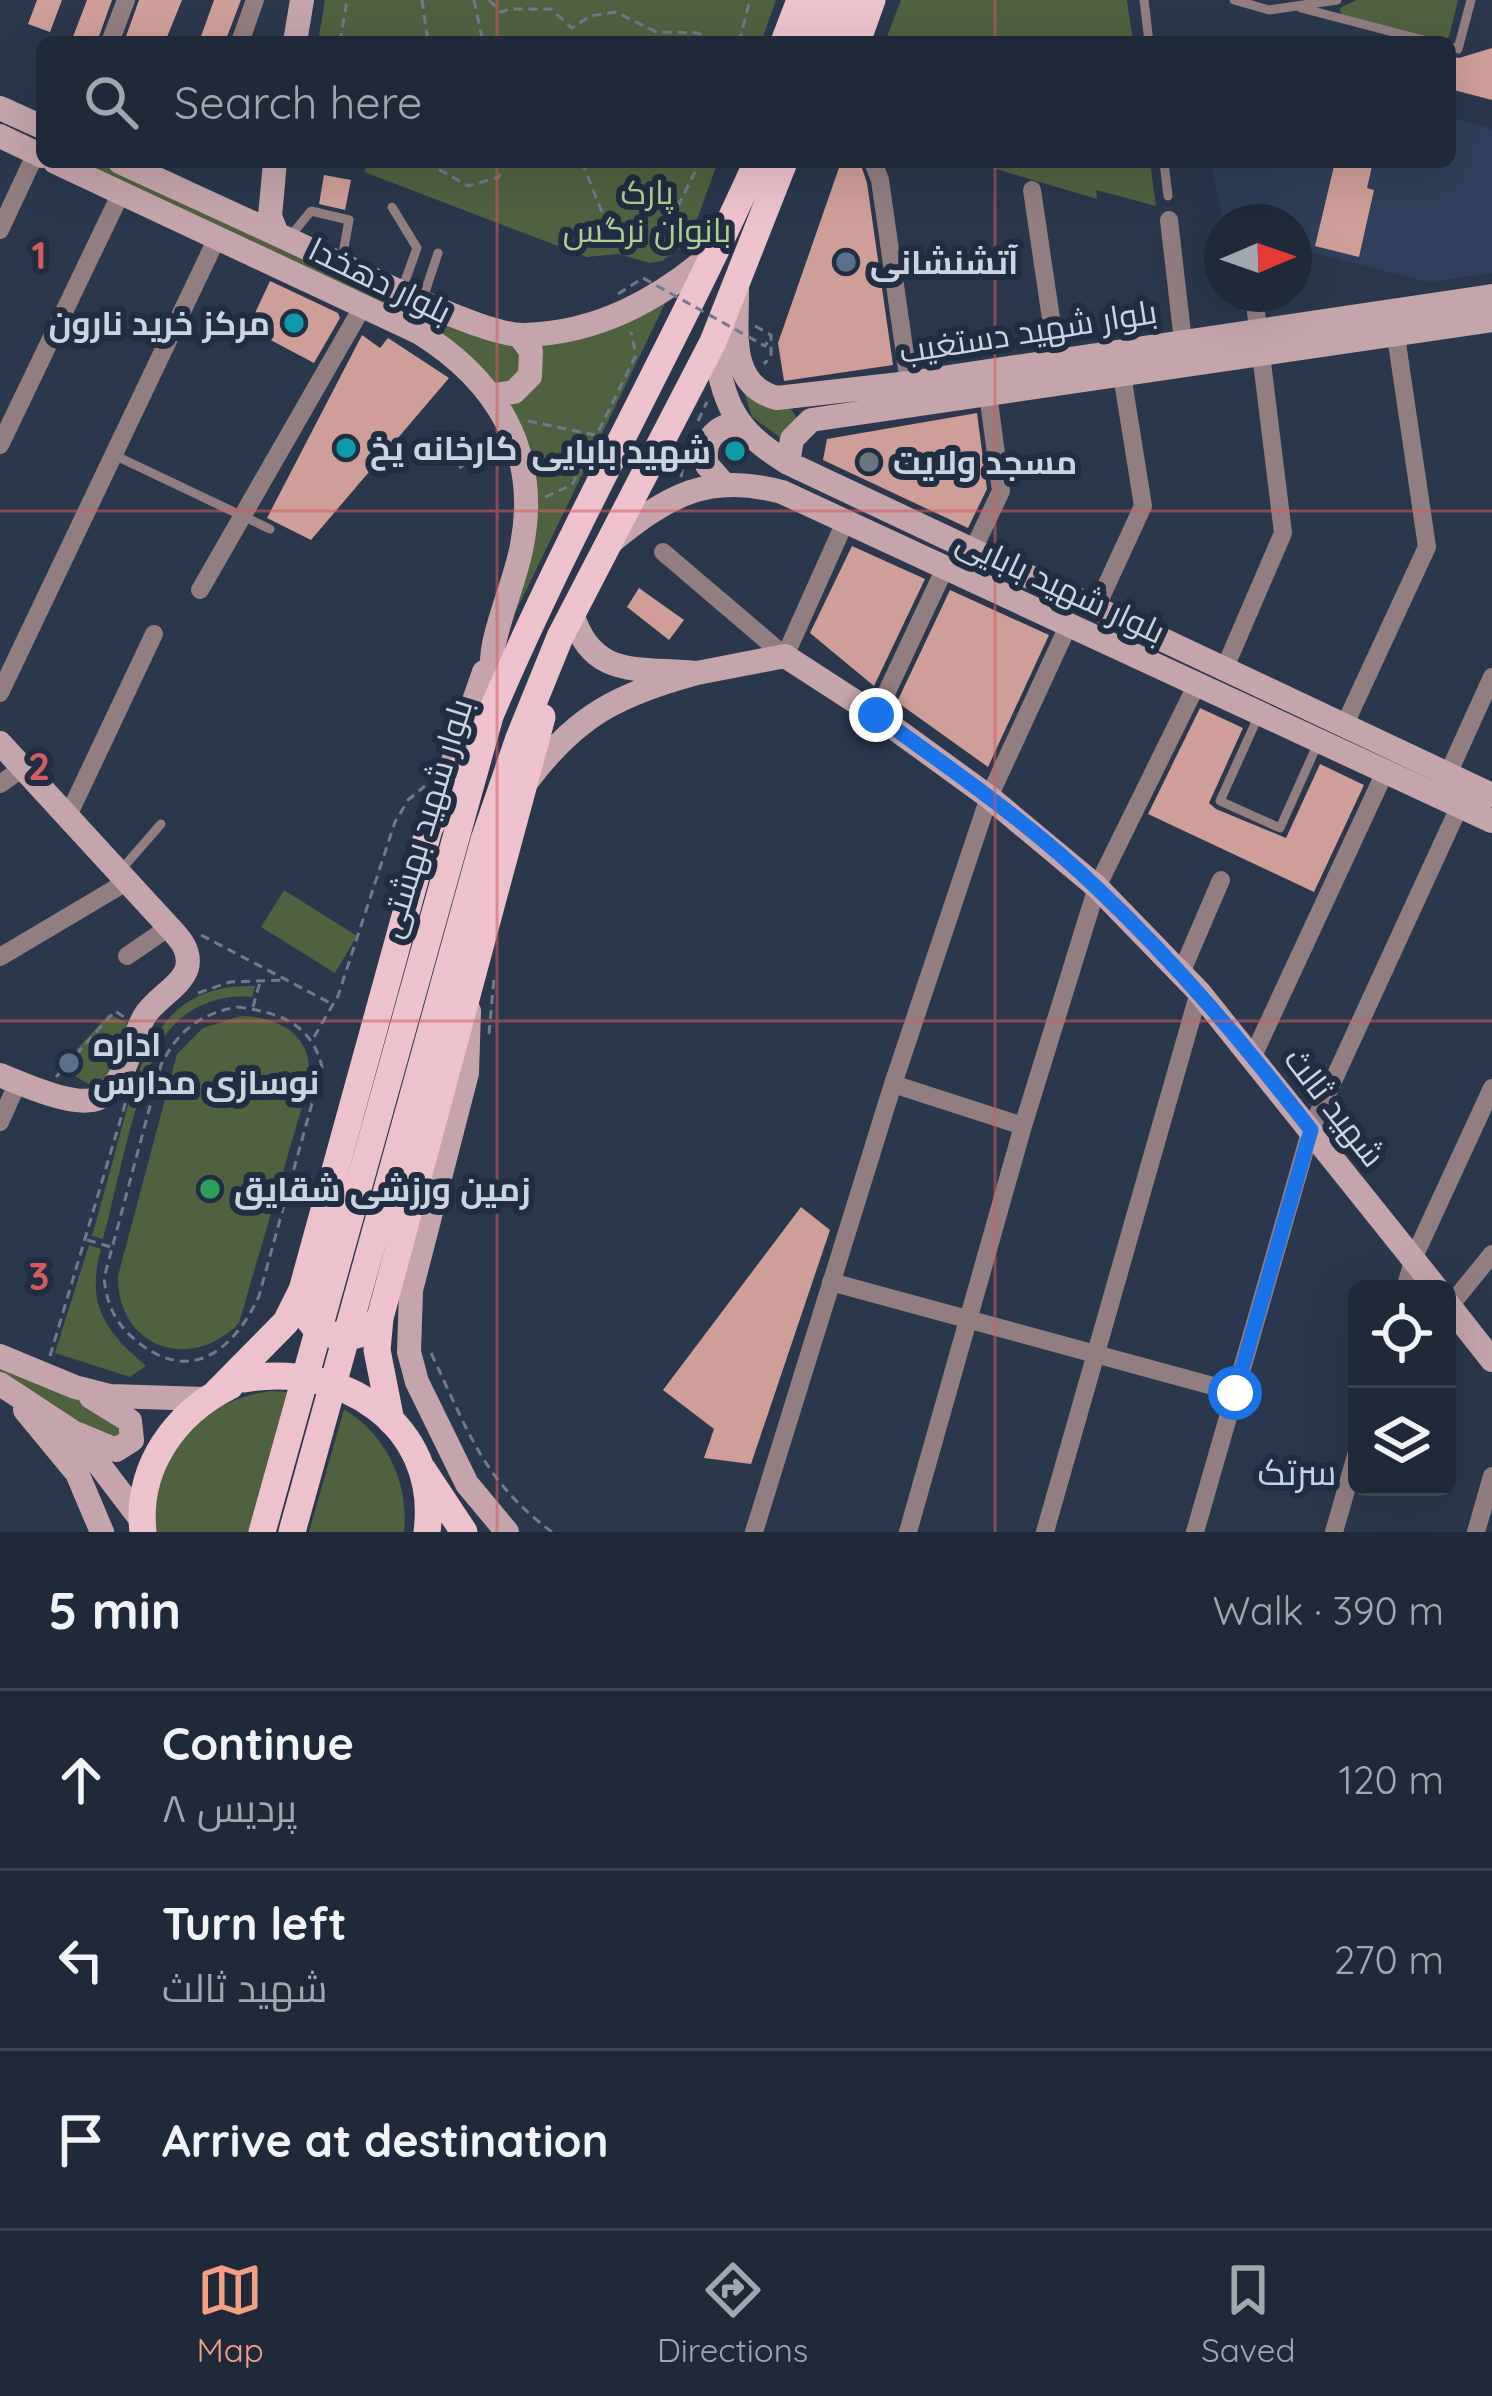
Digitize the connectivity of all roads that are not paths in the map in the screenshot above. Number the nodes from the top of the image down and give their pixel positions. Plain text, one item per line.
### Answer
1 (126, 0) edge
2 (255, 0) edge
3 (302, 0) edge
4 (800, 0) edge
5 (820, 0) edge
6 (845, 0) edge
7 (872, 0) edge
8 (1144, 0) edge
9 (1234, 0) edge
10 (1337, 0) edge
11 (1472, 0) edge
12 (1301, 8) junction
13 (112, 36) edge
14 (242, 36) edge
15 (296, 36) edge
16 (786, 36) edge
17 (806, 36) edge
18 (832, 36) edge
19 (859, 36) edge
20 (1148, 36) edge
21 (1408, 36) edge
22 (1456, 48) edge
23 (0, 108) edge
24 (36, 124) edge
25 (0, 136) edge
26 (36, 153) edge
27 (37, 168) edge
28 (68, 168) edge
29 (133, 168) edge
30 (272, 168) edge
31 (274, 168) edge
32 (751, 168) edge
33 (782, 168) edge
34 (797, 168) edge
35 (875, 168) edge
36 (1165, 168) edge
37 (1032, 190) dead end
38 (121, 193) junction
39 (1168, 196) dead end
40 (392, 207) dead end
41 (235, 214) junction
42 (1169, 220) dead end
43 (0, 230) edge
44 (282, 237) junction
45 (217, 238) junction
46 (719, 247) junction
47 (439, 253) dead end
48 (341, 264) junction
49 (737, 286) junction
50 (1492, 296) edge
51 (412, 297) junction
52 (363, 306) junction
53 (1256, 312) edge
54 (1492, 320) edge
55 (519, 335) junction
56 (1396, 336) junction
57 (1183, 341) junction
58 (713, 342) junction
59 (1260, 342) junction
60 (1057, 359) junction
61 (1122, 375) junction
62 (909, 383) junction
63 (988, 394) junction
64 (494, 395) junction
65 (808, 408) junction
66 (738, 424) junction
67 (0, 445) edge
68 (114, 454) junction
69 (788, 463) junction
70 (722, 482) junction
71 (242, 515) junction
72 (845, 522) junction
73 (269, 529) dead end
74 (604, 548) junction
75 (663, 552) dead end
76 (972, 553) junction
77 (945, 568) junction
78 (200, 590) dead end
79 (1095, 610) junction
80 (566, 626) junction
81 (1068, 626) junction
82 (154, 634) dead end
83 (493, 647) junction
84 (784, 656) junction
85 (1224, 670) junction
86 (697, 674) junction
87 (1492, 677) edge
88 (1196, 686) junction
89 (0, 692) edge
90 (876, 715) junction
91 (490, 716) junction
92 (1258, 716) junction
93 (1345, 724) junction
94 (0, 742) edge
95 (1318, 742) junction
96 (23, 768) junction
97 (1385, 772) junction
98 (1448, 774) junction
99 (527, 780) junction
100 (0, 784) edge
101 (1492, 794) edge
102 (989, 797) junction
103 (1460, 805) junction
104 (68, 816) junction
105 (1492, 821) edge
106 (160, 824) dead end
107 (429, 829) junction
108 (124, 876) junction
109 (1220, 880) dead end
110 (1096, 887) junction
111 (177, 936) junction
112 (128, 956) dead end
113 (0, 957) edge
114 (1190, 982) junction
115 (469, 994) junction
116 (1253, 1055) junction
117 (6, 1083) edge
118 (893, 1084) junction
119 (1492, 1088) edge
120 (0, 1122) edge
121 (1023, 1126) junction
122 (1311, 1130) junction
123 (1492, 1254) edge
124 (1414, 1257) junction
125 (1408, 1280) edge
126 (1430, 1280) edge
127 (830, 1282) junction
128 (1456, 1288) edge
129 (302, 1289) junction
130 (1456, 1315) edge
131 (380, 1318) junction
132 (969, 1318) junction
133 (1096, 1355) junction
134 (0, 1356) edge
135 (1492, 1360) edge
136 (2, 1385) edge
137 (75, 1388) junction
138 (1235, 1393) junction
139 (211, 1396) junction
140 (391, 1420) junction
141 (76, 1434) junction
142 (414, 1454) junction
143 (1492, 1476) edge
144 (1348, 1483) edge
145 (142, 1526) edge
146 (102, 1532) edge
147 (262, 1532) edge
148 (292, 1532) edge
149 (428, 1532) edge
150 (464, 1532) edge
151 (507, 1532) edge
152 (754, 1532) edge
153 (908, 1532) edge
154 (1045, 1532) edge
155 (1196, 1532) edge
156 (1334, 1532) edge
157 (1476, 1532) edge

1 - 13 street
2 - 14 street
3 - 15 main road
4 - 16 main road
5 - 17 main road
6 - 18 main road
7 - 19 main road
8 - 20 lane
9 - 12 lane
10 - 12 lane
11 - 22 lane
12 - 21 lane
23 - 24 main road
25 - 26 main road, بلوار دهخدا
27 - 43 street
28 - 38 main road, بلوار دهخدا
29 - 41 main road, بلوار دهخدا
30 - 41 main road
31 - 44 main road
32 - 46 main road, بلوار شهید بهشتی
33 - 49 main road, بلوار شهید بهشتی
34 - 49 main road
35 - 62 street
36 - 39 lane
37 - 60 street
38 - 45 main road, بلوار دهخدا
38 - 67 street
40 - 51 lane
41 - 44 main road, بلوار دهخدا
42 - 57 street
44 - 48 main road, بلوار دهخدا
44 - 48 lane
45 - 52 main road, بلوار دهخدا
45 - 68 street
46 - 55 main road, بلوار دهخدا
46 - 91 main road, بلوار شهید بهشتی
47 - 51 lane
48 - 51 main road, بلوار دهخدا
49 - 58 main road, بلوار شهید بهشتی
49 - 65 main road, بلوار شهید دستغیب
50 - 59 main road, بلوار شهید دستغیب
51 - 55 main road, بلوار دهخدا
52 - 64 main road, بلوار دهخدا
52 - 71 street
53 - 59 street
54 - 56 main road, بلوار شهید دستغیب
55 - 64 main road
56 - 59 main road, بلوار شهید دستغیب
56 - 93 street
57 - 59 main road, بلوار شهید دستغیب
57 - 60 main road, بلوار شهید دستغیب
58 - 66 main road
58 - 74 main road, بلوار شهید بهشتی
59 - 61 main road, بلوار شهید دستغیب
59 - 85 street
60 - 62 main road, بلوار شهید دستغیب
61 - 63 main road, بلوار شهید دستغیب
61 - 79 street
62 - 65 main road, بلوار شهید دستغیب
63 - 65 main road, بلوار شهید دستغیب
63 - 76 street
64 - 83 main road, بلوار دهخدا
65 - 69 main road
66 - 69 main road, بلوار شهید بابایی
66 - 70 main road
68 - 71 lane
68 - 89 street
69 - 76 main road, بلوار شهید بابایی
70 - 72 main road, بلوار شهید بابایی
70 - 74 main road, بلوار شهید بابایی
71 - 73 lane
71 - 78 street
72 - 77 main road, بلوار شهید بابایی
72 - 84 street
74 - 80 main road, بلوار شهید بهشتی
75 - 84 street, شهید ثالث
76 - 79 main road, بلوار شهید بابایی
77 - 81 main road, بلوار شهید بابایی
77 - 90 street
79 - 85 main road, بلوار شهید بابایی
80 - 86 main road
80 - 99 main road
80 - 148 main road, بلوار شهید بهشتی
81 - 88 main road, بلوار شهید بابایی
81 - 102 street
82 - 104 street
83 - 91 main road, بلوار دهخدا
83 - 107 main road
84 - 86 main road
84 - 90 main road, شهید ثالث
85 - 93 main road, بلوار شهید بابایی
86 - 99 main road
87 - 98 street
88 - 92 main road, بلوار شهید بابایی
88 - 110 street
90 - 102 main road, شهید ثالث
91 - 107 main road
91 - 147 main road, بلوار شهید بهشتی
92 - 95 main road, بلوار شهید بابایی
92 - 95 lane
93 - 98 main road, بلوار شهید بابایی
94 - 96 main road
95 - 97 main road, بلوار شهید بابایی
96 - 100 street
96 - 104 main road
97 - 103 main road, بلوار شهید بابایی
97 - 116 street
98 - 101 main road, بلوار شهید بابایی
99 - 115 main road
102 - 110 main road, شهید ثالث
102 - 118 street
103 - 105 main road, بلوار شهید بابایی
103 - 122 street
104 - 108 main road
106 - 108 lane
107 - 129 main road
108 - 111 main road
108 - 113 street
109 - 114 street
110 - 114 main road, شهید ثالث
110 - 121 street
111 - 112 street
111 - 117 main road
114 - 116 main road, شهید ثالث
114 - 133 street
115 - 131 main road
115 - 151 main road
116 - 122 main road, شهید ثالث
117 - 120 street
118 - 121 street
118 - 127 street
119 - 124 street
121 - 132 street
122 - 124 main road, شهید ثالث
122 - 138 street
123 - 128 street
124 - 125 street
124 - 126 main road, شهید ثالث
127 - 132 street
127 - 152 street
129 - 131 main road, bridge
129 - 139 main road
130 - 135 main road, شهید ثالث
131 - 140 main road
132 - 133 street
132 - 153 street
133 - 138 street
133 - 154 street
134 - 137 main road
136 - 141 main road
136 - 146 main road
137 - 139 main road
137 - 141 main road
138 - 155 street
139 - 140 main road, bridge
139 - 145 main road
140 - 142 main road, bridge
141 - 145 main road
142 - 149 main road, bridge
142 - 150 main road
143 - 157 street
144 - 156 street

